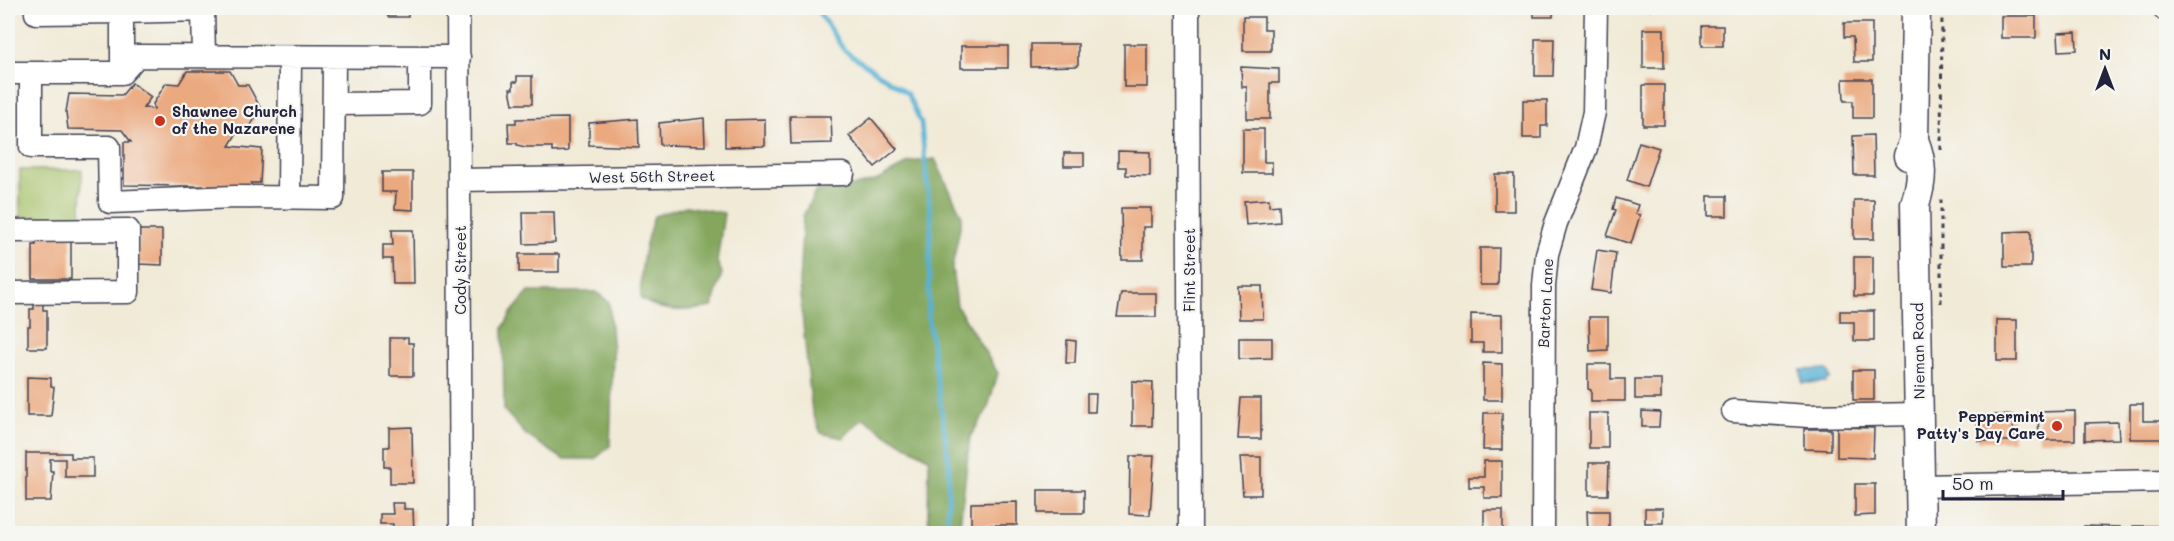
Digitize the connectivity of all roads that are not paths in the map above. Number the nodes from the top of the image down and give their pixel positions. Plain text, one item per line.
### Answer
1 (458, 8) edge
2 (1188, 8) edge
3 (1596, 8) edge
4 (1916, 8) edge
5 (122, 12) junction
6 (36, 13) dead end
7 (204, 56) junction
8 (290, 57) junction
9 (334, 57) junction
10 (420, 57) junction
11 (459, 57) junction
12 (8, 73) edge
13 (31, 73) junction
14 (122, 73) junction
15 (334, 104) junction
16 (843, 174) dead end
17 (460, 180) junction
18 (289, 197) junction
19 (8, 231) edge
20 (8, 293) edge
21 (1733, 411) dead end
22 (1919, 414) junction
23 (2166, 481) edge
24 (1920, 486) junction
25 (461, 534) edge
26 (1191, 534) edge
27 (1543, 534) edge
28 (1921, 534) edge

1 - 11 street, Cody Street
2 - 26 street, Flint Street
3 - 27 street, Barton Lane
4 - 22 main road, Nieman Road
5 - 6 street
5 - 7 street
5 - 14 street
7 - 8 street
7 - 14 street
8 - 9 street
8 - 18 street
9 - 10 street
9 - 15 street
10 - 11 street
10 - 15 street
11 - 17 street, Cody Street
12 - 13 street
13 - 14 street
13 - 18 street
15 - 18 street
16 - 17 street, West 56th Street
17 - 25 street, Cody Street
19 - 20 street
21 - 22 street
22 - 24 main road, Nieman Road
23 - 24 street
24 - 28 main road, Nieman Road

